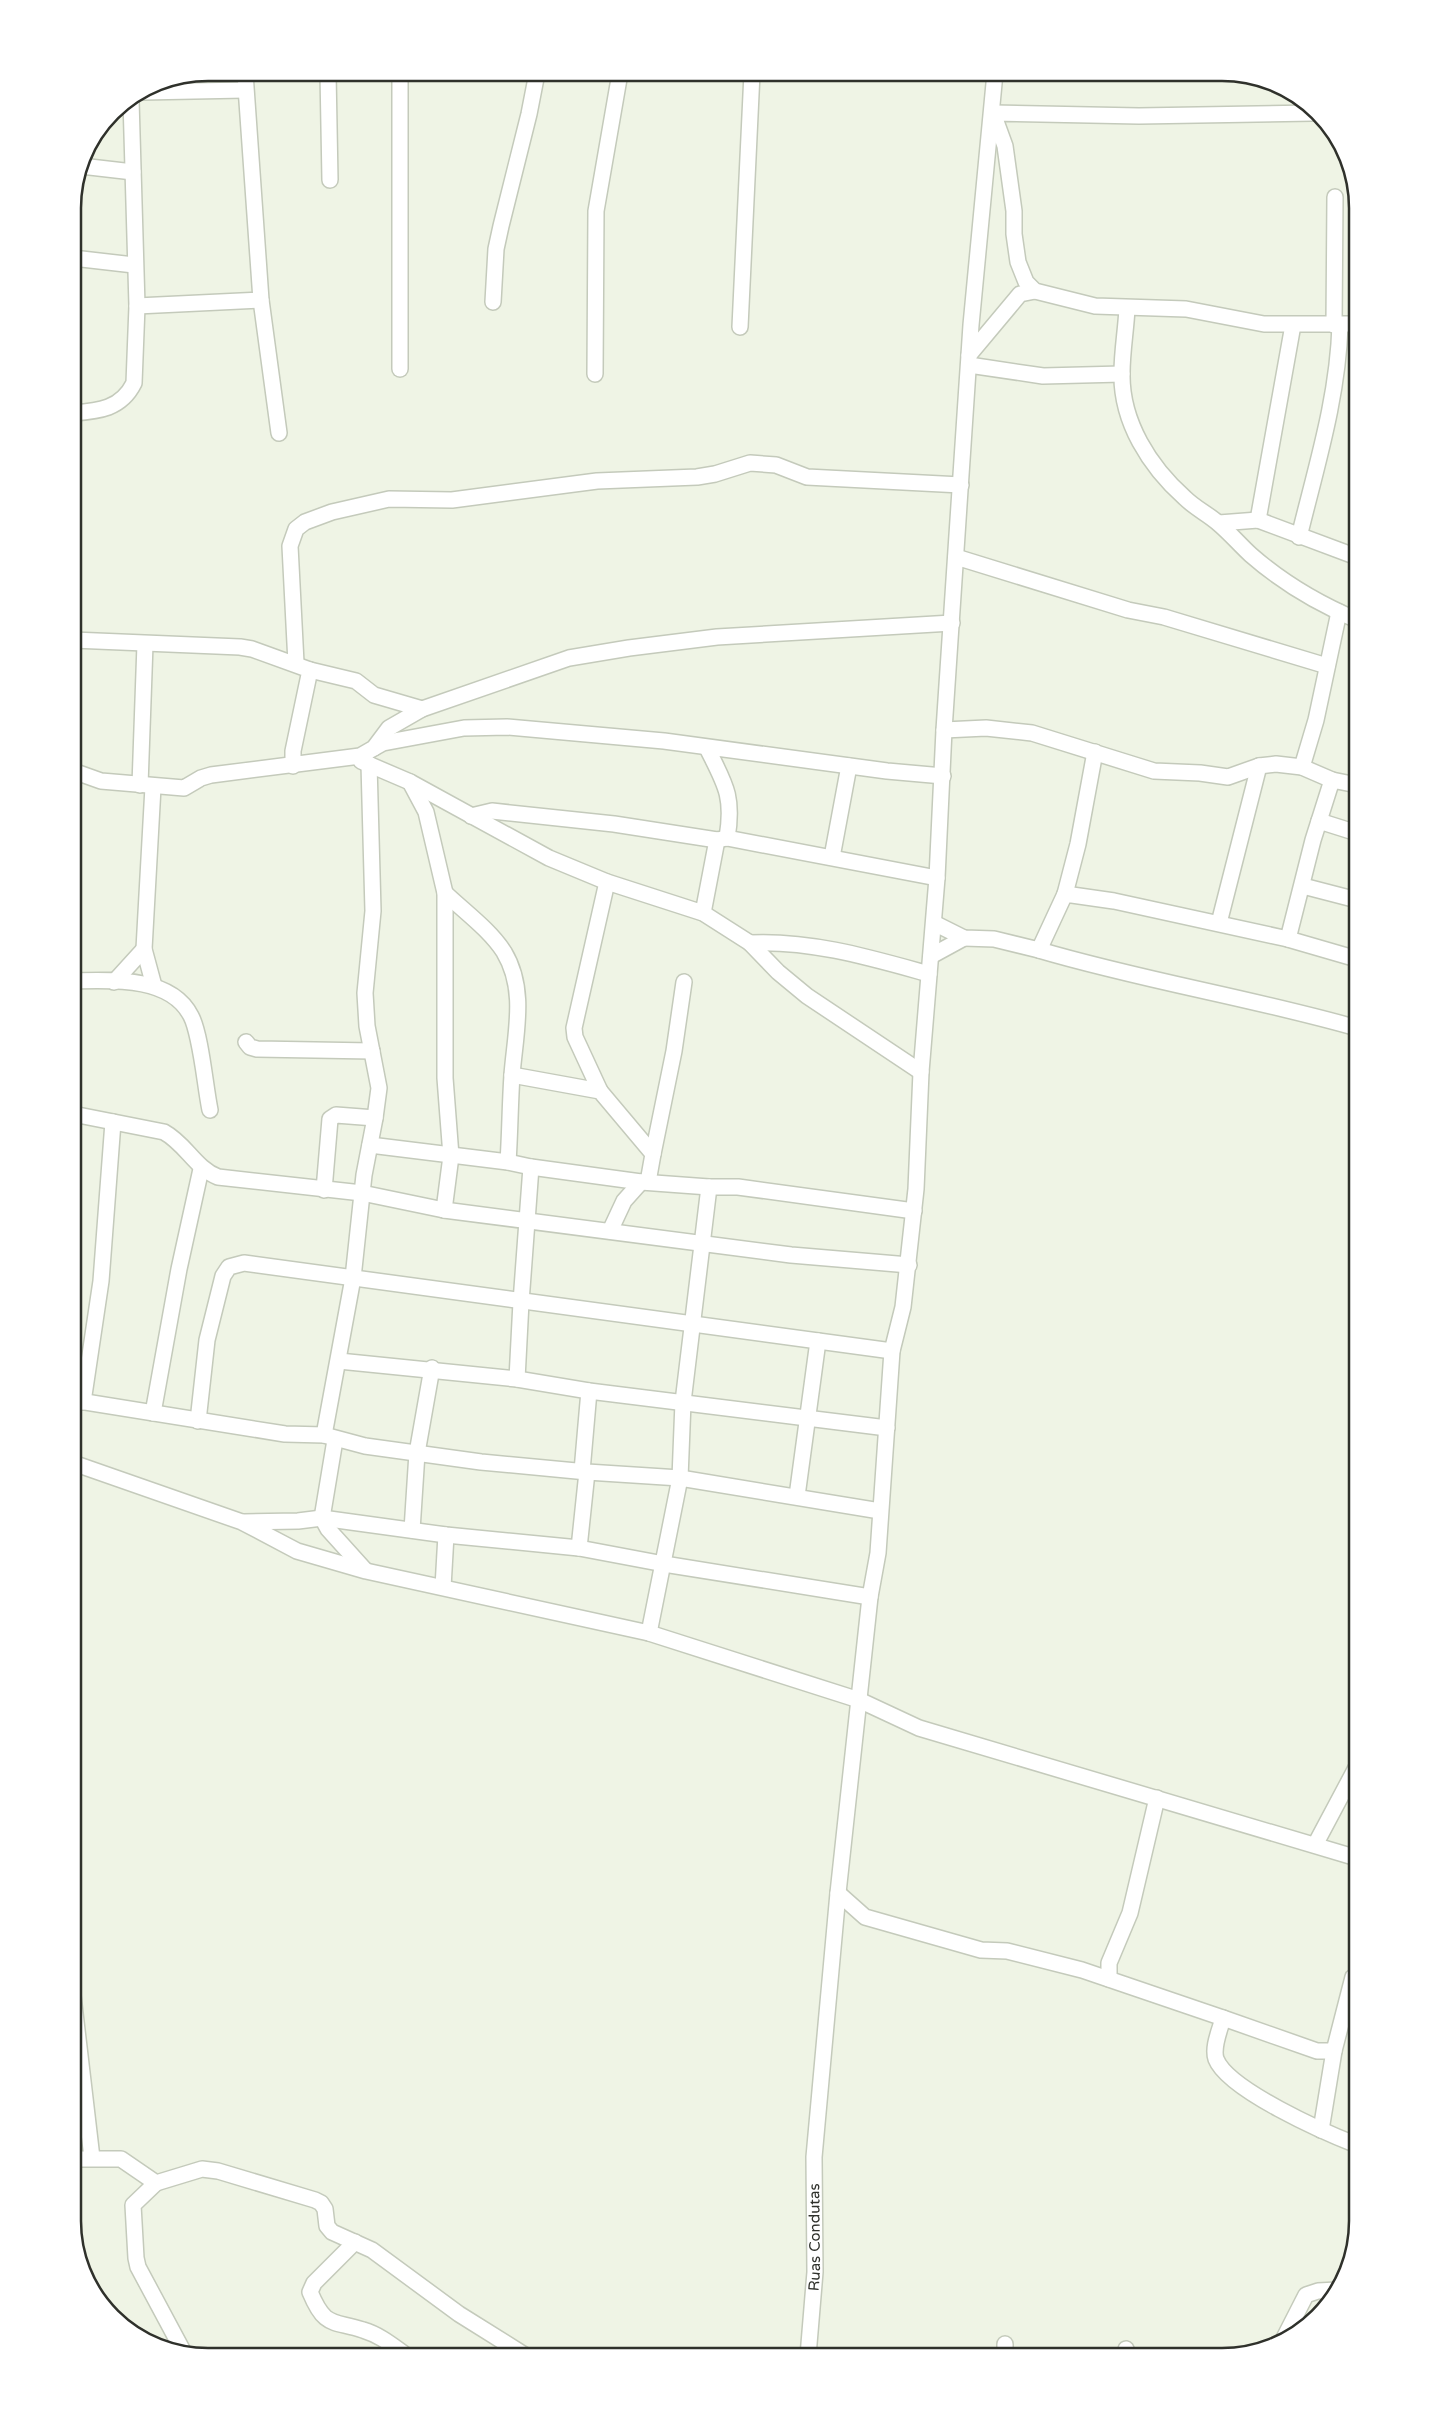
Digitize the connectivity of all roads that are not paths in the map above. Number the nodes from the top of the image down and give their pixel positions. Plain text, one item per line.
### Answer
1 (245, 81) edge
2 (328, 81) edge
3 (400, 81) edge
4 (535, 81) edge
5 (619, 81) edge
6 (752, 82) edge
7 (995, 82) edge
8 (245, 90) junction
9 (158, 92) edge
10 (131, 108) edge
11 (993, 113) junction
12 (1307, 114) edge
13 (89, 167) edge
14 (133, 172) junction
15 (330, 180) dead end
16 (1335, 197) dead end
17 (82, 259) edge
18 (134, 265) junction
19 (1035, 291) junction
20 (261, 300) junction
21 (493, 302) dead end
22 (136, 306) junction
23 (1128, 308) junction
24 (1349, 324) edge
25 (1293, 325) junction
26 (1337, 325) junction
27 (740, 327) dead end
28 (969, 360) junction
29 (400, 370) dead end
30 (595, 374) dead end
31 (1122, 374) junction
32 (82, 412) edge
33 (279, 433) dead end
34 (961, 486) junction
35 (1258, 520) junction
36 (1219, 523) junction
37 (1299, 537) junction
38 (1349, 555) edge
39 (956, 557) junction
40 (1339, 612) junction
41 (1349, 616) edge
42 (952, 623) junction
43 (82, 640) edge
44 (145, 644) junction
45 (1327, 666) junction
46 (303, 667) junction
47 (422, 709) junction
48 (944, 730) junction
49 (374, 748) junction
50 (707, 748) junction
51 (1095, 752) junction
52 (353, 757) junction
53 (369, 764) junction
54 (293, 766) junction
55 (849, 766) junction
56 (1259, 766) junction
57 (1302, 767) junction
58 (82, 774) edge
59 (943, 776) junction
60 (1332, 780) junction
61 (410, 782) junction
62 (1349, 783) edge
63 (146, 786) junction
64 (471, 816) junction
65 (1319, 822) junction
66 (1349, 830) edge
67 (722, 839) junction
68 (832, 858) junction
69 (937, 878) junction
70 (607, 882) junction
71 (1303, 886) junction
72 (445, 894) junction
73 (1065, 894) junction
74 (1349, 898) edge
75 (703, 913) junction
76 (934, 923) junction
77 (1219, 923) junction
78 (964, 938) junction
79 (1288, 940) junction
80 (750, 943) junction
81 (144, 949) junction
82 (1039, 950) junction
83 (931, 956) junction
84 (1349, 957) edge
85 (929, 974) junction
86 (82, 981) edge
87 (114, 982) junction
88 (684, 982) dead end
89 (154, 986) junction
90 (1349, 1026) edge
91 (246, 1042) dead end
92 (372, 1051) junction
93 (922, 1072) junction
94 (512, 1075) junction
95 (600, 1091) junction
96 (210, 1110) dead end
97 (82, 1116) edge
98 (375, 1118) junction
99 (113, 1122) junction
100 (370, 1145) junction
101 (652, 1154) junction
102 (451, 1156) junction
103 (508, 1162) junction
104 (531, 1168) junction
105 (202, 1169) junction
106 (644, 1182) junction
107 (709, 1187) junction
108 (324, 1190) junction
109 (362, 1193) junction
110 (444, 1210) junction
111 (914, 1211) junction
112 (528, 1221) junction
113 (610, 1231) junction
114 (701, 1242) junction
115 (909, 1265) junction
116 (353, 1278) junction
117 (520, 1302) junction
118 (692, 1323) junction
119 (818, 1341) junction
120 (892, 1351) junction
121 (339, 1360) junction
122 (432, 1368) junction
123 (517, 1379) junction
124 (81, 1383) edge
125 (589, 1391) junction
126 (81, 1402) edge
127 (684, 1402) junction
128 (154, 1413) junction
129 (807, 1418) junction
130 (198, 1422) junction
131 (887, 1428) junction
132 (329, 1437) junction
133 (417, 1453) junction
134 (81, 1466) edge
135 (585, 1472) junction
136 (680, 1478) junction
137 (797, 1496) junction
138 (880, 1512) junction
139 (322, 1518) junction
140 (298, 1521) junction
141 (242, 1522) junction
142 (412, 1530) junction
143 (446, 1535) junction
144 (579, 1548) junction
145 (297, 1551) junction
146 (664, 1564) junction
147 (366, 1571) junction
148 (443, 1587) junction
149 (870, 1597) junction
150 (649, 1633) junction
151 (859, 1700) junction
152 (1349, 1783) edge
153 (1157, 1798) junction
154 (1315, 1845) junction
155 (1349, 1855) edge
156 (838, 1893) junction
157 (1109, 1979) junction
158 (1349, 1993) edge
159 (1223, 2018) junction
160 (1334, 2051) junction
161 (81, 2065) edge
162 (1322, 2130) junction
163 (1349, 2140) edge
164 (81, 2158) edge
165 (92, 2158) junction
166 (156, 2183) junction
167 (355, 2242) junction
168 (1327, 2291) edge
169 (1289, 2328) edge
170 (179, 2344) edge
171 (395, 2347) edge
172 (511, 2347) edge
173 (809, 2348) edge

1 - 8 street
2 - 15 street
3 - 29 street
4 - 21 street
5 - 30 street
6 - 27 street
7 - 11 street, Ruas Condutas
8 - 9 street
8 - 20 street
10 - 14 street
11 - 12 street
11 - 19 street
11 - 28 street, Ruas Condutas
13 - 14 street
14 - 18 street
16 - 26 street
17 - 18 street
18 - 22 street
19 - 23 street
19 - 28 street
20 - 22 street
20 - 33 street
22 - 32 street
23 - 25 street
23 - 31 street
24 - 26 street
25 - 26 street
25 - 35 street
26 - 37 street
28 - 31 street
28 - 34 street, Ruas Condutas
31 - 36 street
34 - 39 street, Ruas Condutas
34 - 46 street
35 - 36 street
35 - 37 street
36 - 40 street
37 - 38 street
39 - 42 street, Ruas Condutas
39 - 45 street
40 - 41 street
40 - 45 street
42 - 47 street
42 - 48 street, Ruas Condutas
43 - 44 street
44 - 46 street
44 - 63 street
45 - 57 street
46 - 47 street
46 - 54 street
47 - 49 street
48 - 51 street
48 - 59 street, Ruas Condutas
49 - 50 street
49 - 52 street
50 - 55 street
50 - 67 street
51 - 56 street
51 - 73 street
52 - 53 street
52 - 54 street
53 - 61 street
53 - 92 street
54 - 63 street
55 - 59 street
55 - 68 street
56 - 57 street
56 - 77 street
57 - 60 street
58 - 63 street
59 - 69 street, Ruas Condutas
60 - 62 street
60 - 65 street
61 - 64 street
61 - 72 street
63 - 81 street
64 - 67 street
64 - 70 street
65 - 66 street
65 - 71 street
67 - 68 street
67 - 75 street
68 - 69 street
69 - 76 street, Ruas Condutas
70 - 75 street
70 - 95 street
71 - 74 street
71 - 79 street
72 - 94 street
72 - 102 street
73 - 77 street
73 - 82 street
75 - 80 street
76 - 78 street
76 - 83 street, Ruas Condutas
77 - 79 street
78 - 82 street
78 - 83 street
79 - 84 street
80 - 85 street
80 - 93 street
81 - 87 street
81 - 89 street
82 - 90 street
83 - 85 street, Ruas Condutas
85 - 93 street, Ruas Condutas
86 - 87 street
87 - 89 street
88 - 101 street
89 - 96 street
91 - 92 street
92 - 98 street
93 - 111 street, Ruas Condutas
94 - 95 street
94 - 103 street
95 - 101 street
97 - 99 street
98 - 100 street
98 - 108 street
99 - 105 street
99 - 124 street
100 - 102 street
100 - 109 street
101 - 106 street
102 - 103 street
102 - 110 street
103 - 104 street
104 - 106 street
104 - 112 street
105 - 108 street
105 - 128 street
106 - 107 street
106 - 113 street
107 - 111 street
107 - 114 street
108 - 109 street
109 - 110 street
109 - 116 street
110 - 112 street
111 - 115 street, Ruas Condutas
112 - 113 street
112 - 117 street
113 - 114 street
114 - 115 street
114 - 118 street
115 - 120 street, Ruas Condutas
116 - 117 street
116 - 121 street
116 - 130 street
117 - 118 street
117 - 123 street
118 - 119 street
118 - 127 street
119 - 120 street
119 - 129 street
120 - 131 street, Ruas Condutas
121 - 122 street
121 - 132 street
122 - 123 street
122 - 133 street
123 - 125 street
125 - 127 street
125 - 135 street
126 - 128 street
127 - 129 street
127 - 136 street
128 - 130 street
129 - 131 street
129 - 137 street
130 - 132 street
131 - 138 street, Ruas Condutas
132 - 133 street
132 - 139 street
133 - 135 street
133 - 142 street
134 - 141 street
135 - 136 street
135 - 144 street
136 - 137 street
136 - 146 street
137 - 138 street
138 - 149 street, Ruas Condutas
139 - 140 street
139 - 142 street
139 - 147 street
140 - 141 street
140 - 145 street
141 - 145 street
142 - 143 street
143 - 144 street
143 - 148 street
144 - 146 street
145 - 147 street
146 - 149 street
146 - 150 street
147 - 148 street
148 - 150 street
149 - 151 street, Ruas Condutas
150 - 151 street
151 - 153 street
151 - 156 street, Ruas Condutas
152 - 154 street
153 - 154 street
153 - 157 street
154 - 155 street
156 - 157 street
156 - 173 street, Ruas Condutas
157 - 159 street
158 - 160 street
159 - 160 street
159 - 162 street
160 - 162 street
161 - 165 street
162 - 163 street
164 - 165 street
165 - 166 street
166 - 167 street
166 - 170 street
167 - 171 street
167 - 172 street
168 - 169 street

